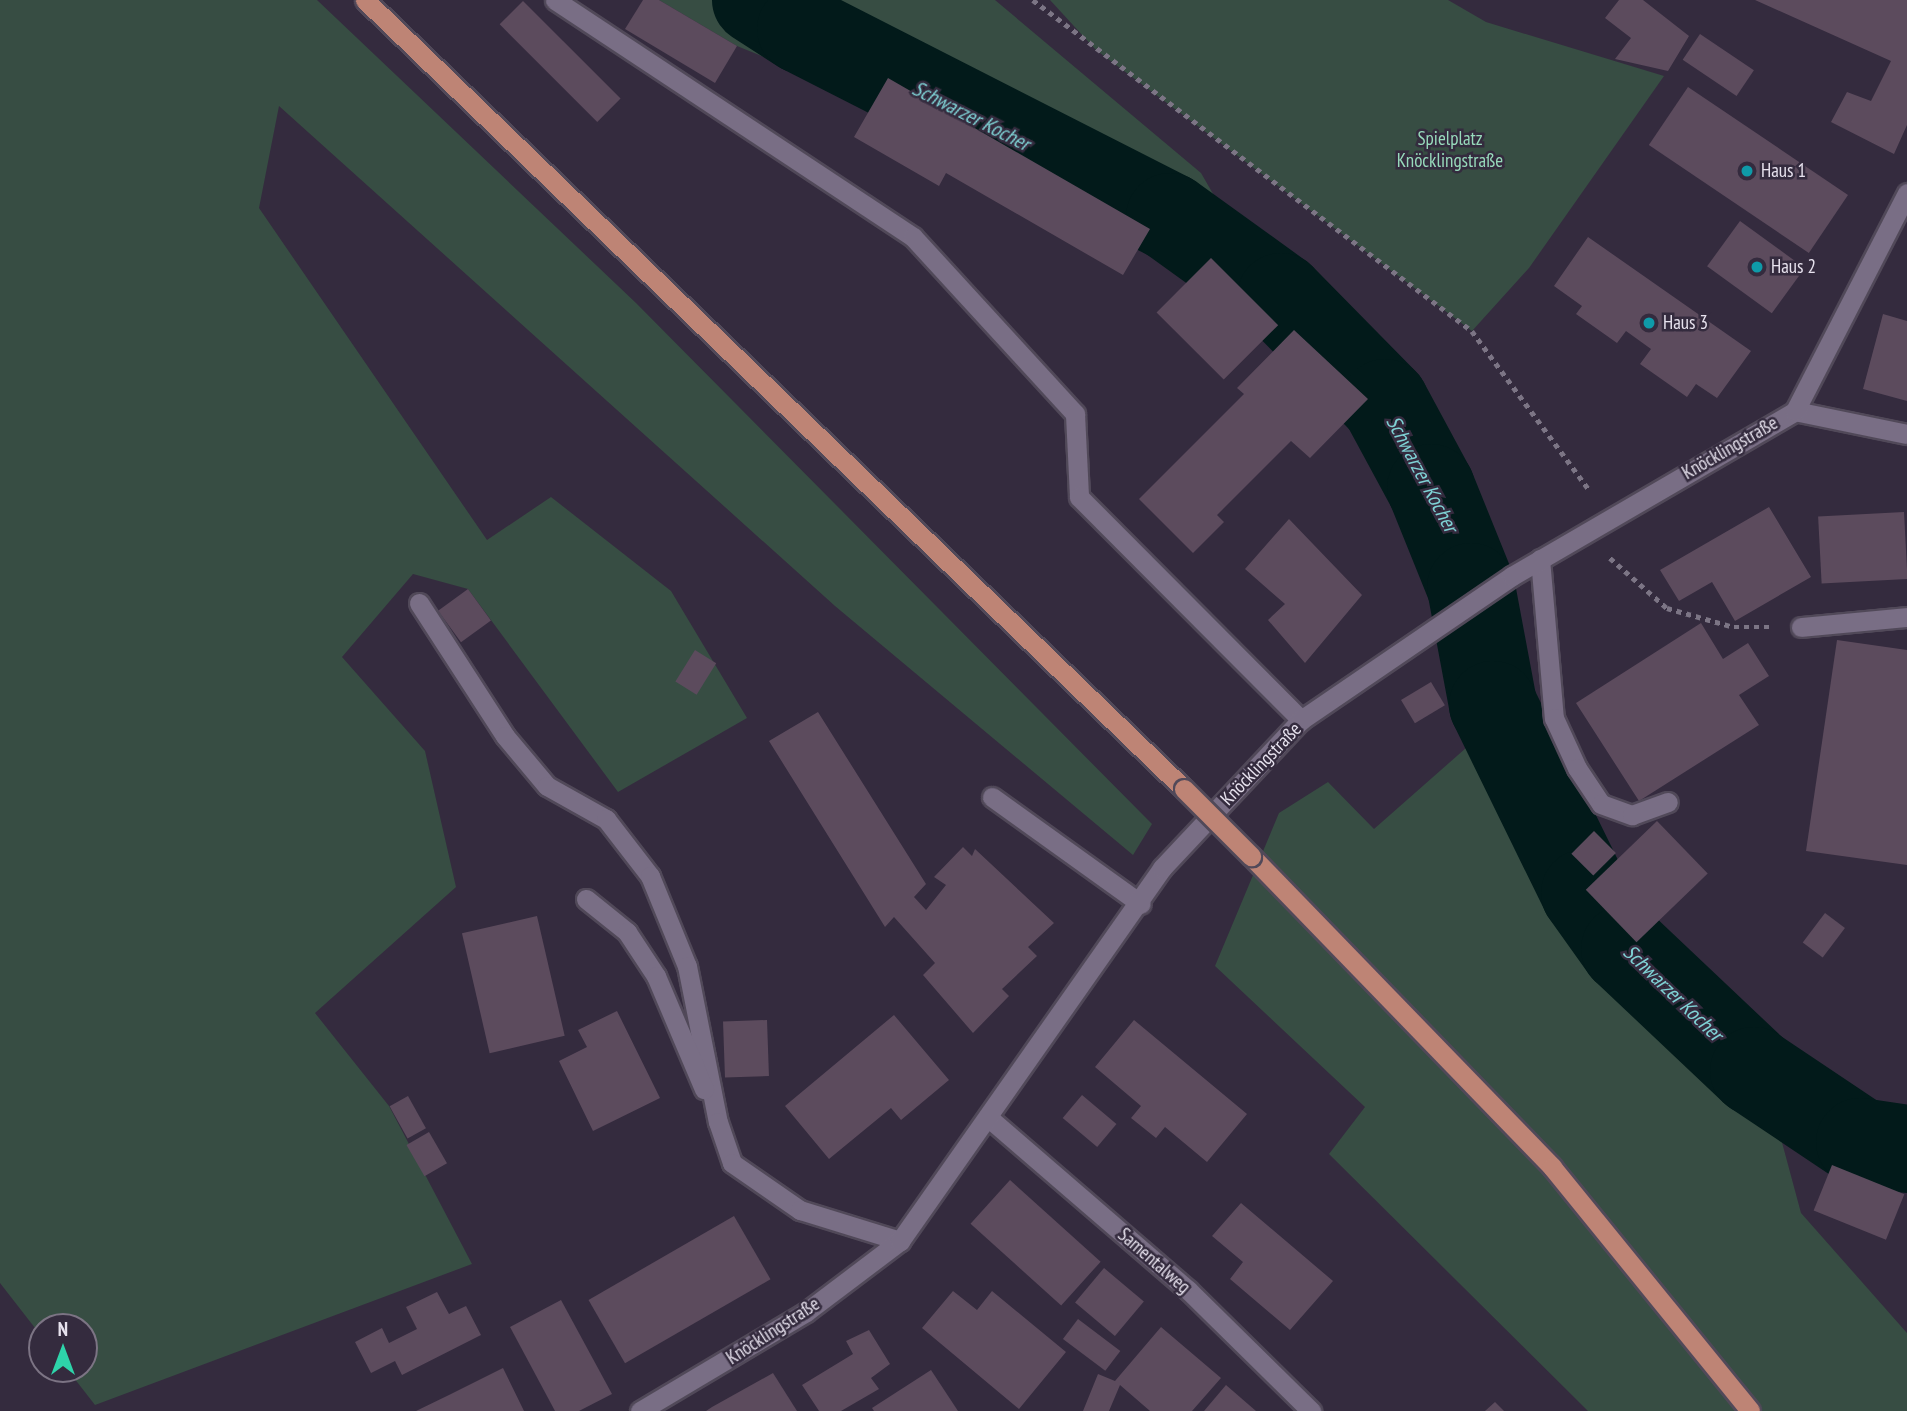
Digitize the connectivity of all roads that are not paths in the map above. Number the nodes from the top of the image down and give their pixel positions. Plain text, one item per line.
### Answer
1 (365, 0) edge
2 (555, 0) edge
3 (1907, 193) edge
4 (1795, 411) junction
5 (1907, 434) edge
6 (1540, 559) junction
7 (419, 603) dead end
8 (1907, 617) edge
9 (1801, 626) road end
10 (1301, 720) junction
11 (992, 797) dead end
12 (1668, 802) dead end
13 (586, 899) dead end
14 (1141, 904) junction
15 (990, 1119) junction
16 (719, 1122) junction
17 (900, 1241) junction
18 (640, 1411) edge
19 (1311, 1411) edge
20 (1750, 1411) edge

1 - 20 highway, bridge
2 - 10 street
3 - 4 street, Knöcklingstraße
4 - 5 street, Knöcklingstraße
4 - 6 street, Knöcklingstraße
6 - 10 street, Knöcklingstraße
6 - 12 street
7 - 16 street
8 - 9 street
10 - 14 street, Knöcklingstraße
11 - 14 street
13 - 16 street
14 - 15 street, Knöcklingstraße
15 - 17 street, Knöcklingstraße
15 - 19 street, Samentalweg
16 - 17 street
17 - 18 street, Knöcklingstraße

